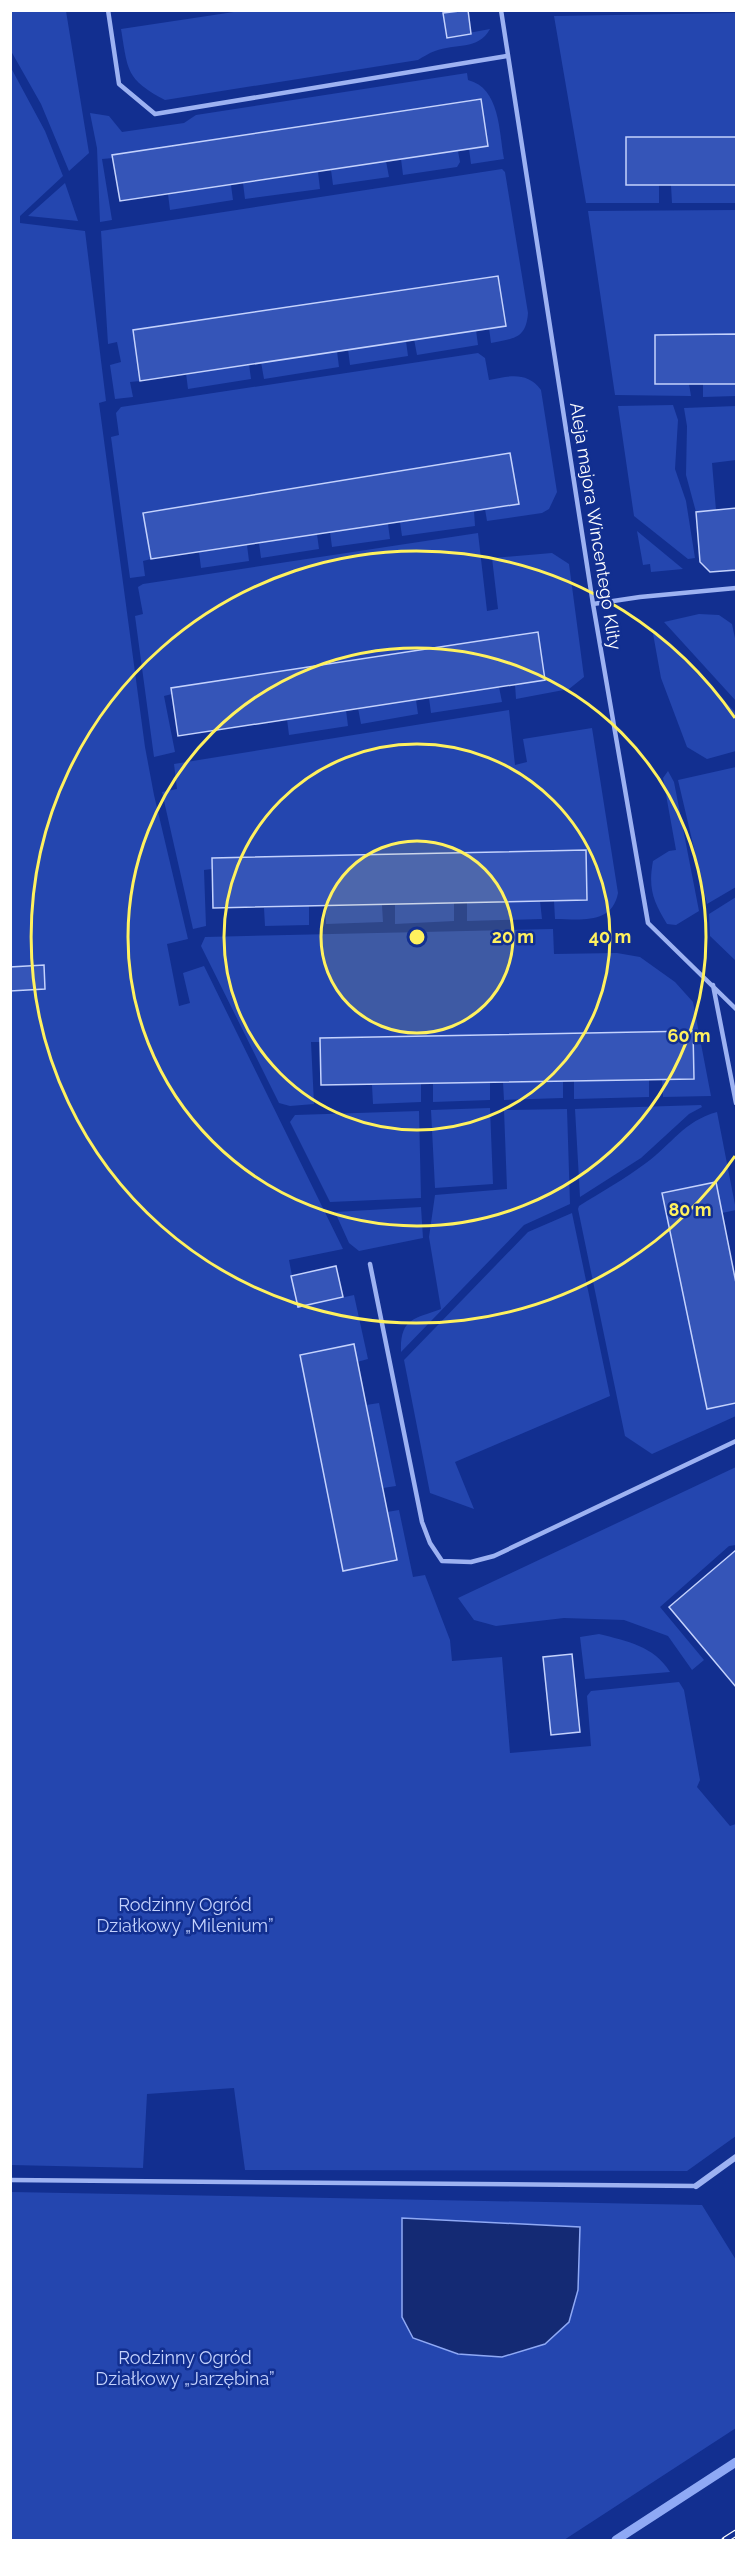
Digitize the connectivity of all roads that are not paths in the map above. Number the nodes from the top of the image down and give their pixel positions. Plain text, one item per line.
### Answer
1 (108, 10) edge
2 (501, 10) edge
3 (507, 56) junction
4 (736, 588) edge
5 (593, 604) junction
6 (713, 985) junction
7 (736, 1009) edge
8 (736, 1103) edge
9 (370, 1264) dead end
10 (736, 1442) edge
11 (736, 2157) edge
12 (10, 2180) edge
13 (696, 2186) joint

1 - 3 lane
2 - 3 lane, Aleja majora Wincentego Klity
3 - 5 lane, Aleja majora Wincentego Klity
4 - 5 lane
5 - 6 lane, Aleja majora Wincentego Klity
6 - 7 lane, Aleja majora Wincentego Klity
6 - 8 lane
9 - 10 lane
11 - 13 street
12 - 13 lane

